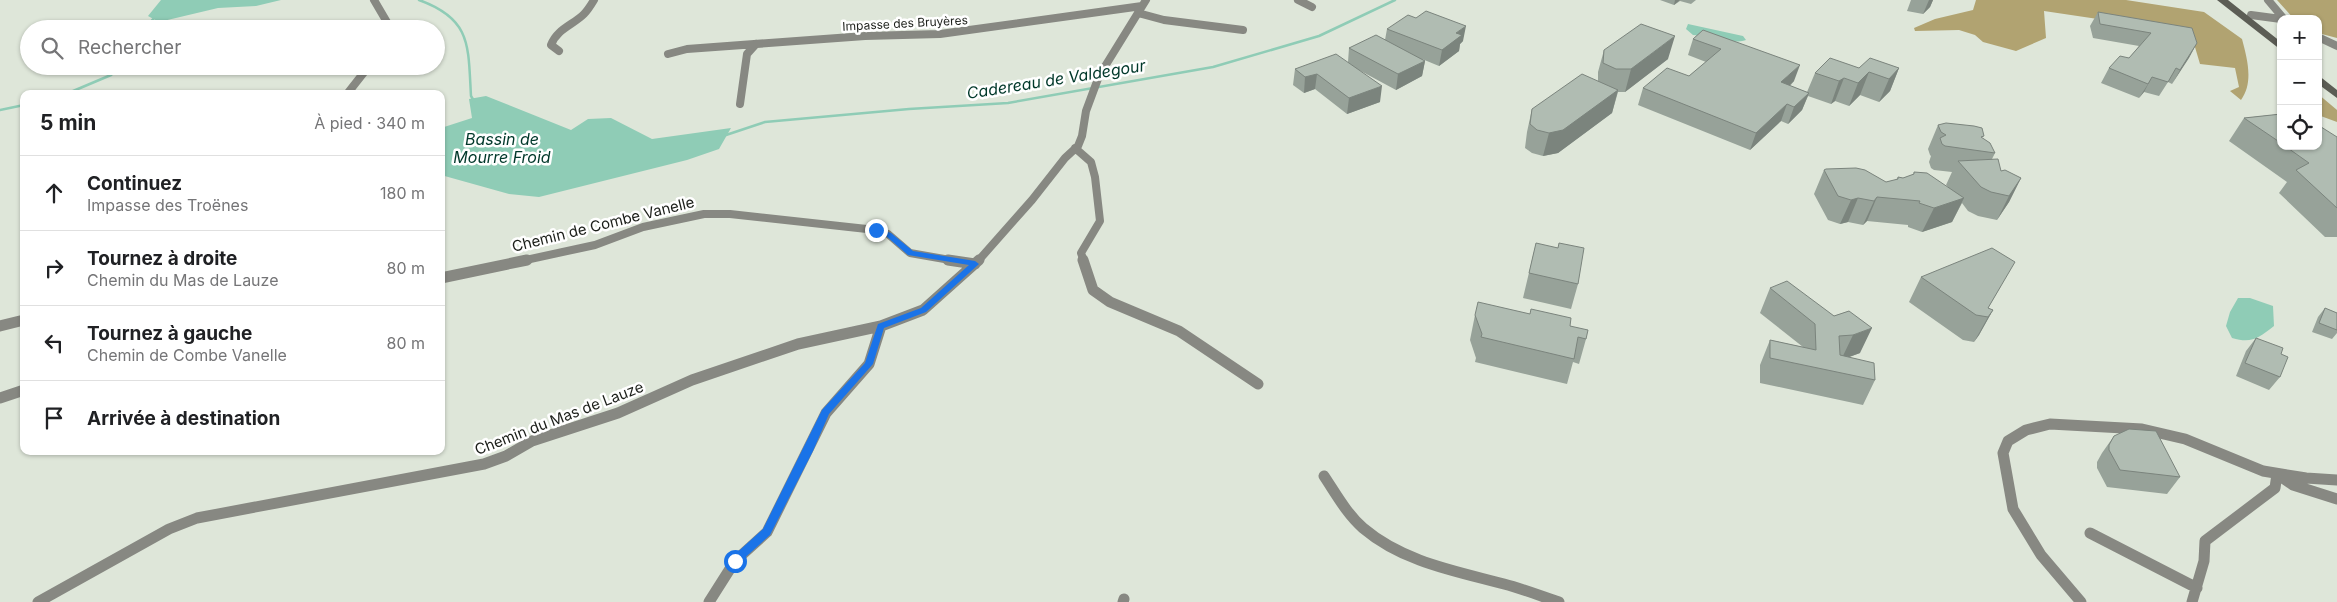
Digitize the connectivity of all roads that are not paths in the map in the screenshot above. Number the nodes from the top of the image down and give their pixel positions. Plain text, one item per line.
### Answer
1 (374, 0) edge
2 (594, 0) edge
3 (1298, 0) edge
4 (2222, 0) edge
5 (2234, 0) edge
6 (2268, 0) edge
7 (1142, 6) edge
8 (1312, 7) dead end
9 (2251, 15) junction
10 (2279, 15) edge
11 (2277, 18) edge
12 (386, 20) edge
13 (1243, 30) dead end
14 (2277, 38) edge
15 (2322, 39) edge
16 (756, 44) junction
17 (2277, 44) edge
18 (2337, 45) edge
19 (559, 51) dead end
20 (668, 54) dead end
21 (362, 75) edge
22 (2322, 75) edge
23 (2322, 82) edge
24 (2337, 88) edge
25 (350, 90) edge
26 (2337, 95) edge
27 (740, 104) dead end
28 (1078, 150) junction
29 (975, 264) junction
30 (445, 277) edge
31 (20, 321) edge
32 (0, 326) edge
33 (881, 326) junction
34 (1258, 384) dead end
35 (20, 391) edge
36 (0, 398) edge
37 (2277, 474) junction
38 (1324, 476) dead end
39 (2337, 480) edge
40 (2337, 499) edge
41 (2090, 533) dead end
42 (2197, 588) junction
43 (38, 602) edge
44 (709, 602) edge
45 (1559, 602) edge
46 (2081, 602) edge
47 (2192, 602) edge

1 - 12 street
2 - 19 street
3 - 8 street
4 - 17 main road
5 - 9 main road
6 - 10 street
7 - 13 street
7 - 16 street, Impasse des Bruyères
7 - 28 street
9 - 11 street
9 - 14 main road
15 - 18 street
16 - 20 street, Impasse des Bruyères
16 - 27 street
21 - 25 street
22 - 24 main road
23 - 26 main road
28 - 29 street, Chemin du Mas de Lauze
28 - 34 street
29 - 30 street, Chemin de Combe Vanelle
29 - 33 street, Chemin du Mas de Lauze
31 - 32 street
33 - 43 street, Chemin du Mas de Lauze
33 - 44 street
35 - 36 street
37 - 39 street
37 - 40 street
37 - 42 street
37 - 46 street
38 - 45 street
41 - 42 street
42 - 47 street

